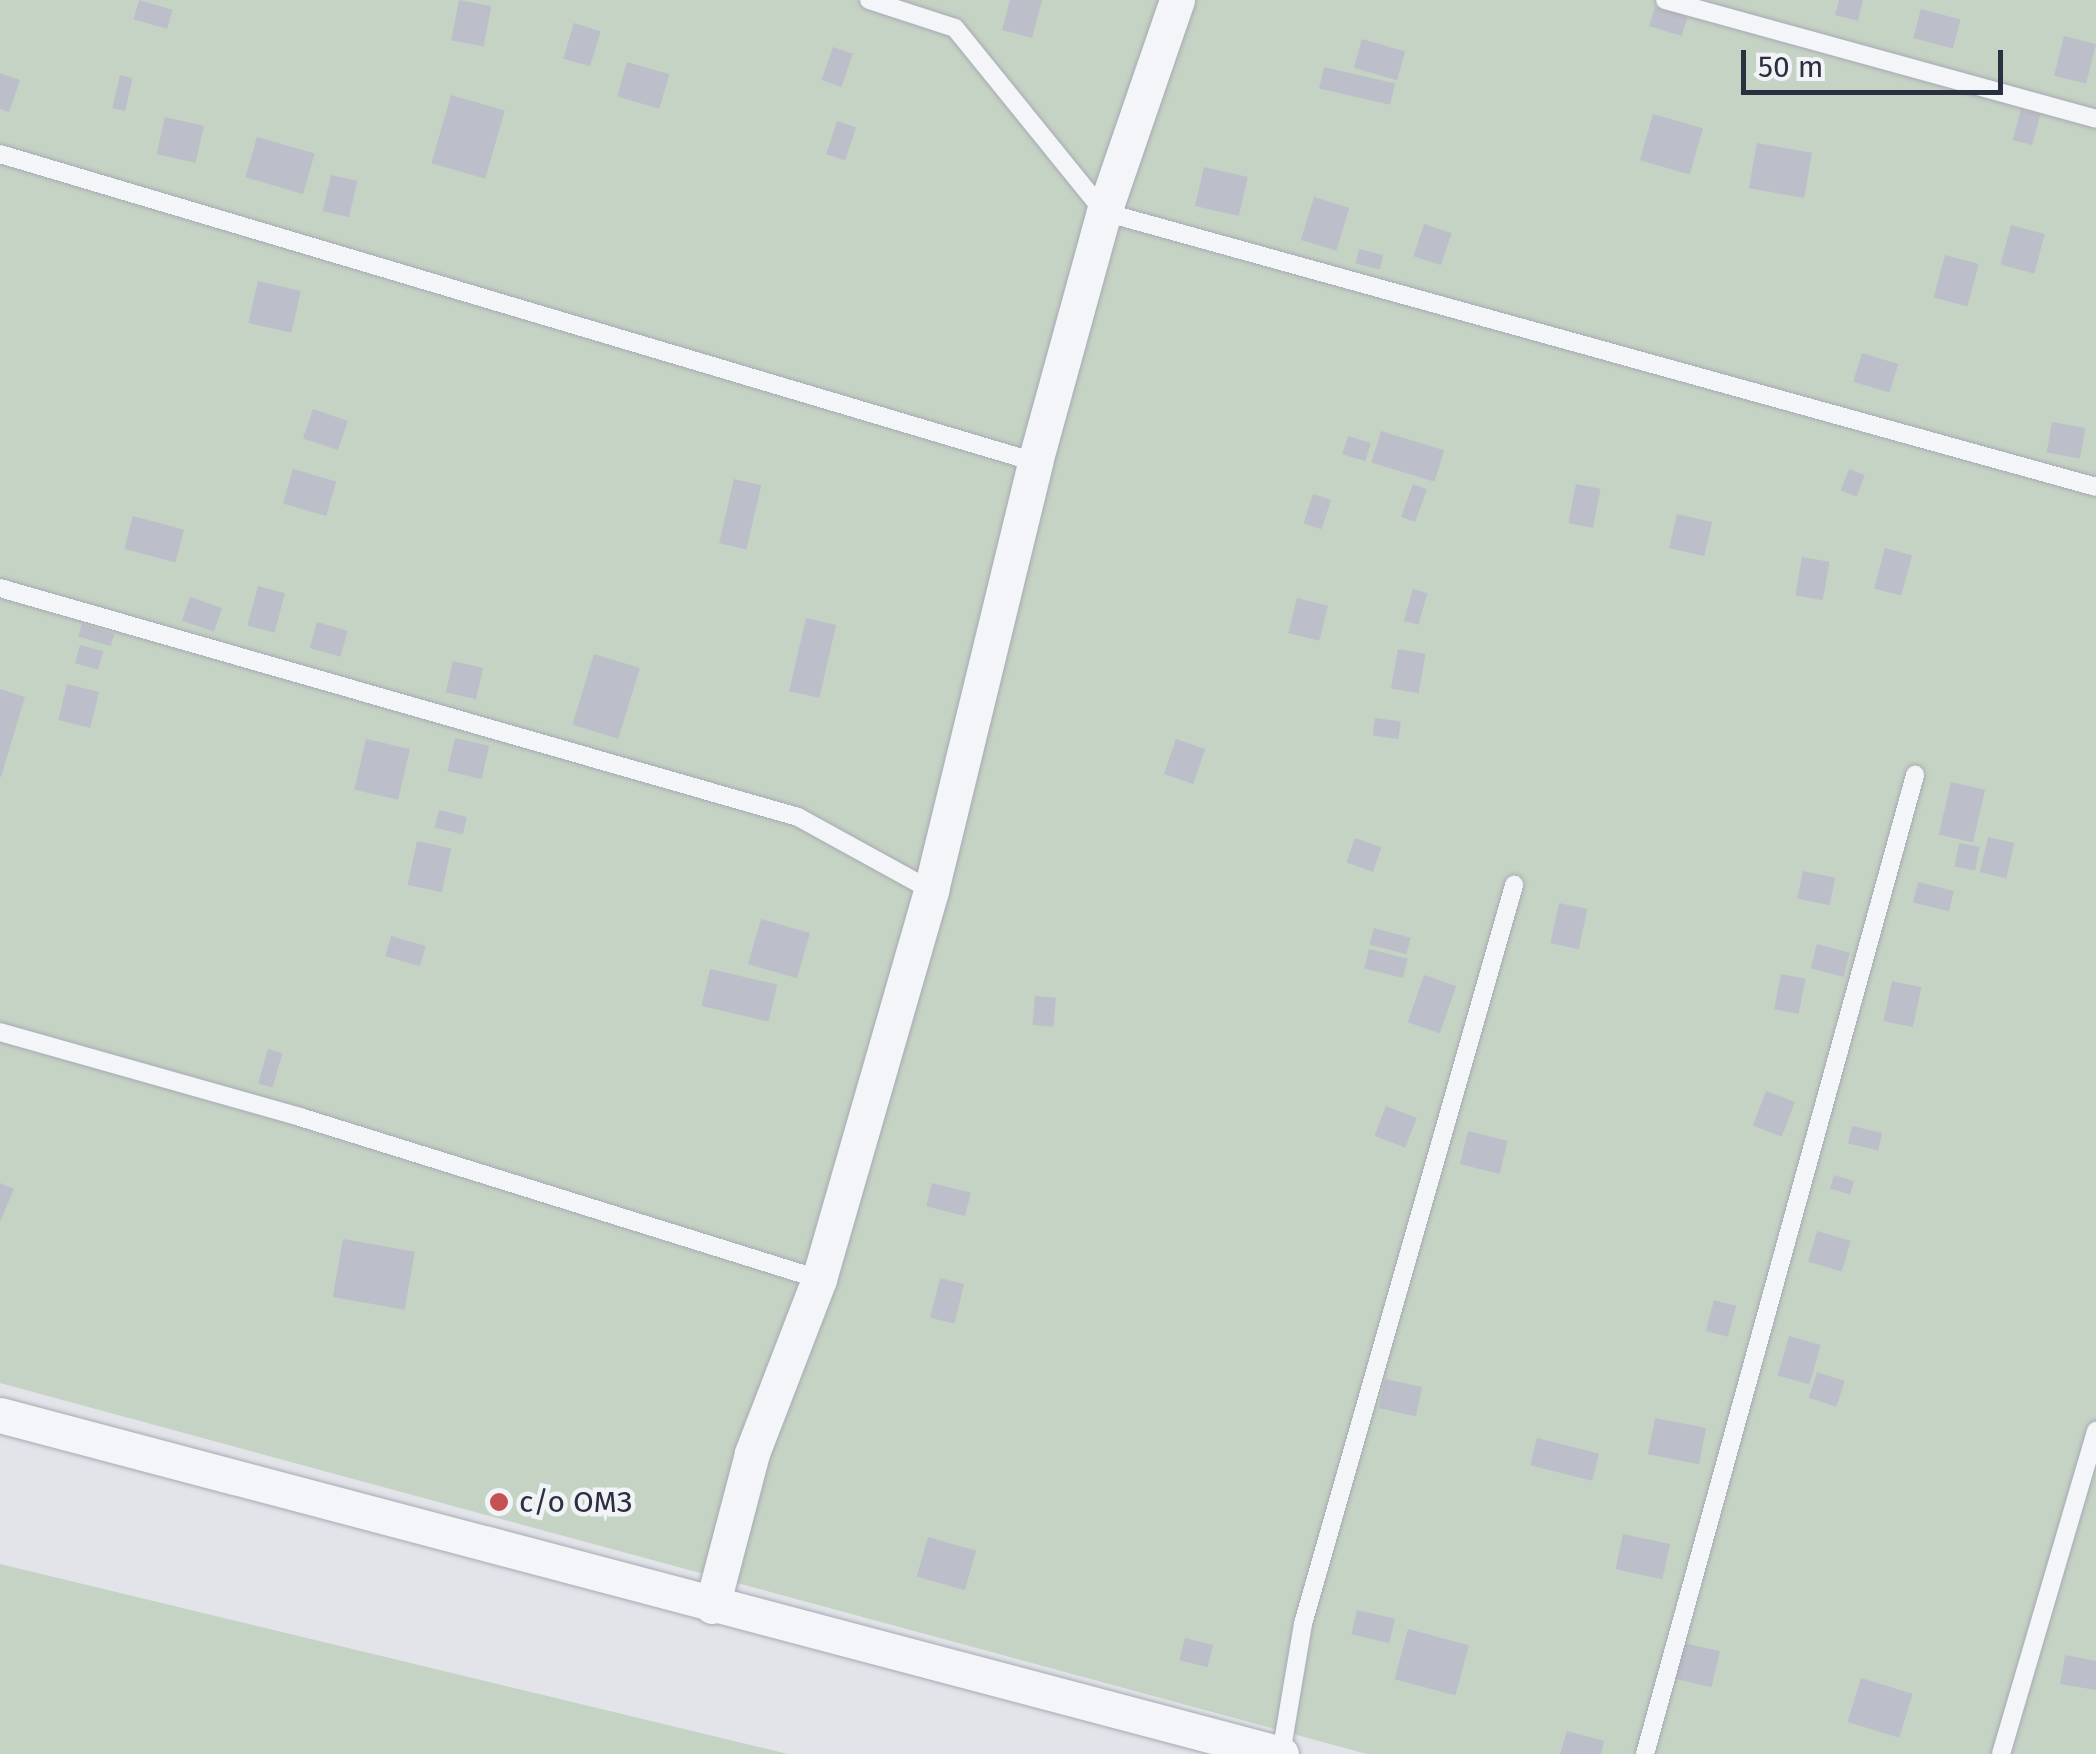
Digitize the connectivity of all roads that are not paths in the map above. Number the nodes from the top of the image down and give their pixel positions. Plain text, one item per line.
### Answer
1 (869, 0) edge
2 (1177, 0) edge
3 (1665, 0) edge
4 (2096, 119) edge
5 (0, 154) edge
6 (1104, 212) junction
7 (1034, 462) junction
8 (2096, 488) edge
9 (0, 588) edge
10 (1915, 776) dead end
11 (1514, 885) dead end
12 (931, 890) junction
13 (0, 1032) edge
14 (819, 1279) junction
15 (0, 1415) edge
16 (2096, 1431) edge
17 (712, 1606) junction
18 (1281, 1754) edge
19 (1645, 1754) edge
20 (2001, 1754) edge

1 - 6 lane
2 - 6 street
3 - 4 lane
5 - 7 lane
6 - 7 street
6 - 8 lane
7 - 12 street
9 - 12 lane
10 - 19 lane
11 - 18 lane
12 - 14 street
13 - 14 lane
14 - 17 street
15 - 17 street
16 - 20 lane
17 - 18 street

